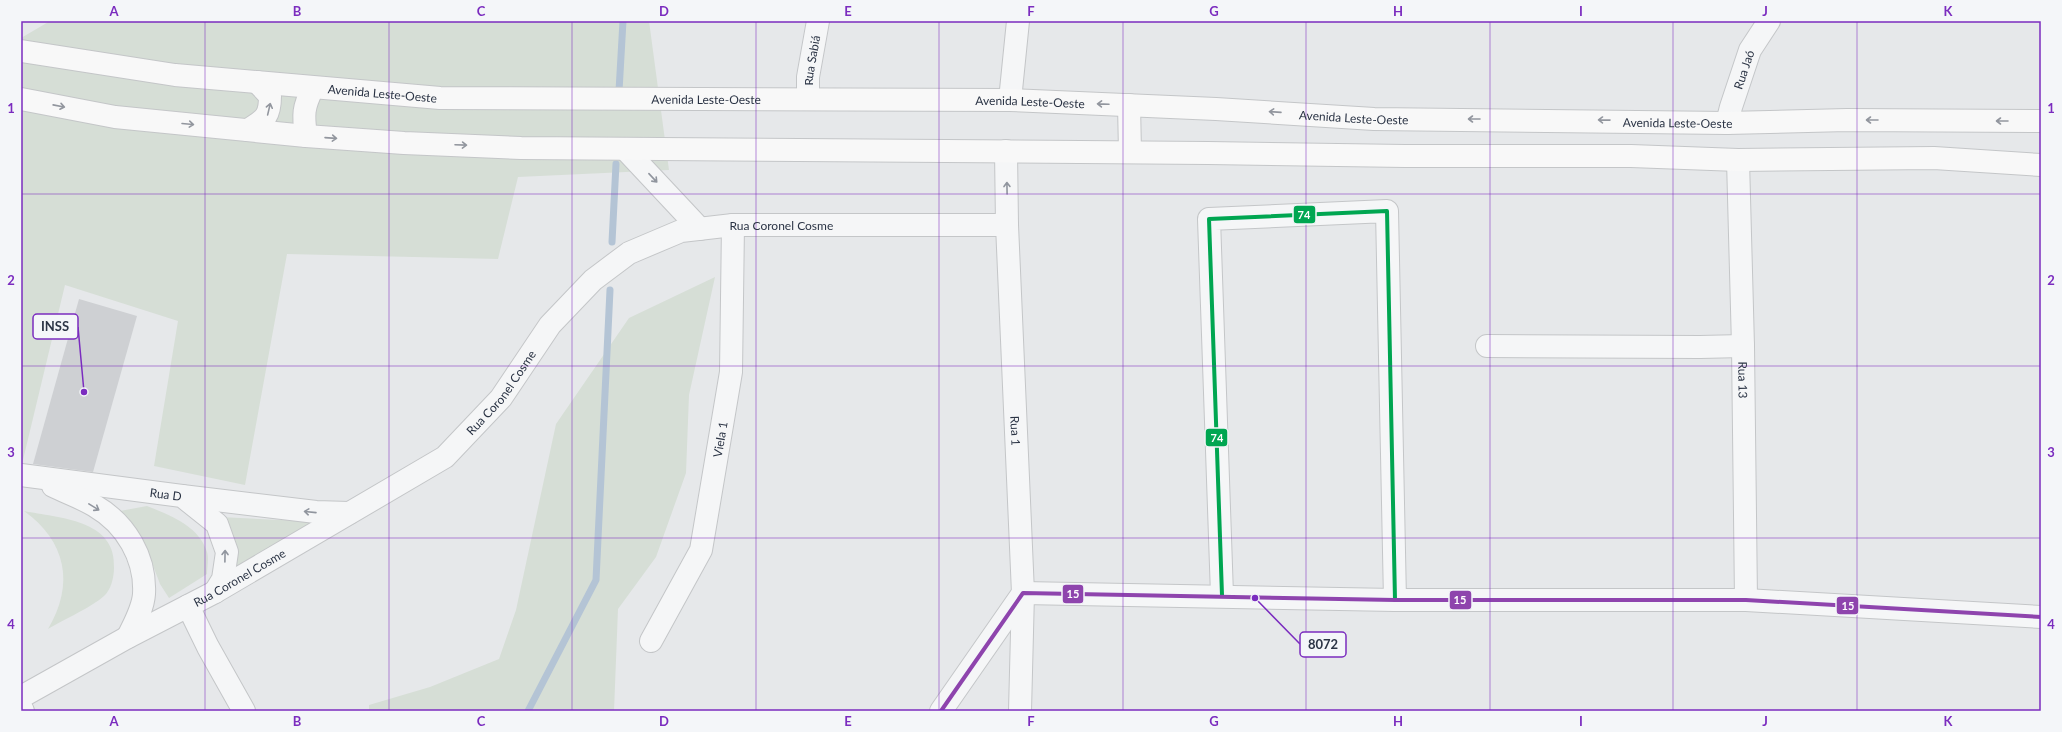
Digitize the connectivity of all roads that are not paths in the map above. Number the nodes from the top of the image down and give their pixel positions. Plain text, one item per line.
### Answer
1 (818, 21) edge
2 (1018, 21) edge
3 (1769, 21) edge
4 (21, 50) edge
5 (258, 82) junction
6 (313, 88) junction
7 (21, 99) edge
8 (808, 99) junction
9 (1010, 100) junction
10 (1129, 105) junction
11 (2041, 121) edge
12 (1728, 123) junction
13 (248, 130) junction
14 (306, 136) junction
15 (626, 150) junction
16 (1006, 151) junction
17 (1130, 152) junction
18 (1738, 160) junction
19 (2041, 165) edge
20 (733, 225) junction
21 (1007, 225) junction
22 (700, 229) junction
23 (1487, 346) dead end
24 (1743, 346) junction
25 (28, 476) edge
26 (182, 496) junction
27 (348, 513) junction
28 (215, 592) junction
29 (1023, 593) junction
30 (1222, 595) junction
31 (1394, 600) junction
32 (1746, 600) junction
33 (188, 606) junction
34 (2041, 617) edge
35 (128, 637) junction
36 (651, 641) dead end
37 (21, 697) edge
38 (21, 707) edge
39 (23, 711) edge
40 (244, 711) edge
41 (941, 711) edge
42 (1020, 711) edge

1 - 8 street, Rua Sabiá
2 - 9 street
3 - 12 street, Rua Jaó
4 - 5 main road, Avenida Leste-Oeste
5 - 6 main road, Avenida Leste-Oeste
13 -> 5 main road
6 - 8 main road, Avenida Leste-Oeste
6 - 14 main road
7 -> 13 main road
8 - 9 main road, Avenida Leste-Oeste
10 -> 9 main road, Avenida Leste-Oeste
12 -> 10 main road, Avenida Leste-Oeste
10 - 17 main road
11 -> 12 main road, Avenida Leste-Oeste
13 - 14 main road
14 -> 15 main road
15 - 16 main road
15 -> 22 street
16 - 17 main road
21 -> 16 street, Rua 1
17 - 18 main road
18 - 19 main road
18 - 24 street, Rua 13
20 - 21 street, Rua Coronel Cosme
20 - 22 street, Rua Coronel Cosme
20 - 36 street, Viela 1
21 - 29 street, Rua 1
22 - 27 street, Rua Coronel Cosme
23 - 24 street
24 - 32 street, Rua 13
25 - 26 street, Rua D
25 -> 35 street, Rua D
27 -> 26 street
28 -> 26 street, Rua D
27 - 28 street, Rua Coronel Cosme
28 - 33 street, Rua Coronel Cosme
29 - 30 street
29 - 41 street
29 - 42 street, Rua 1
30 - 31 street
30 - 31 street
31 - 32 street
32 - 34 street
33 - 35 street, Rua Coronel Cosme
33 - 40 street
35 - 37 street, Rua Coronel Cosme
38 - 39 street

